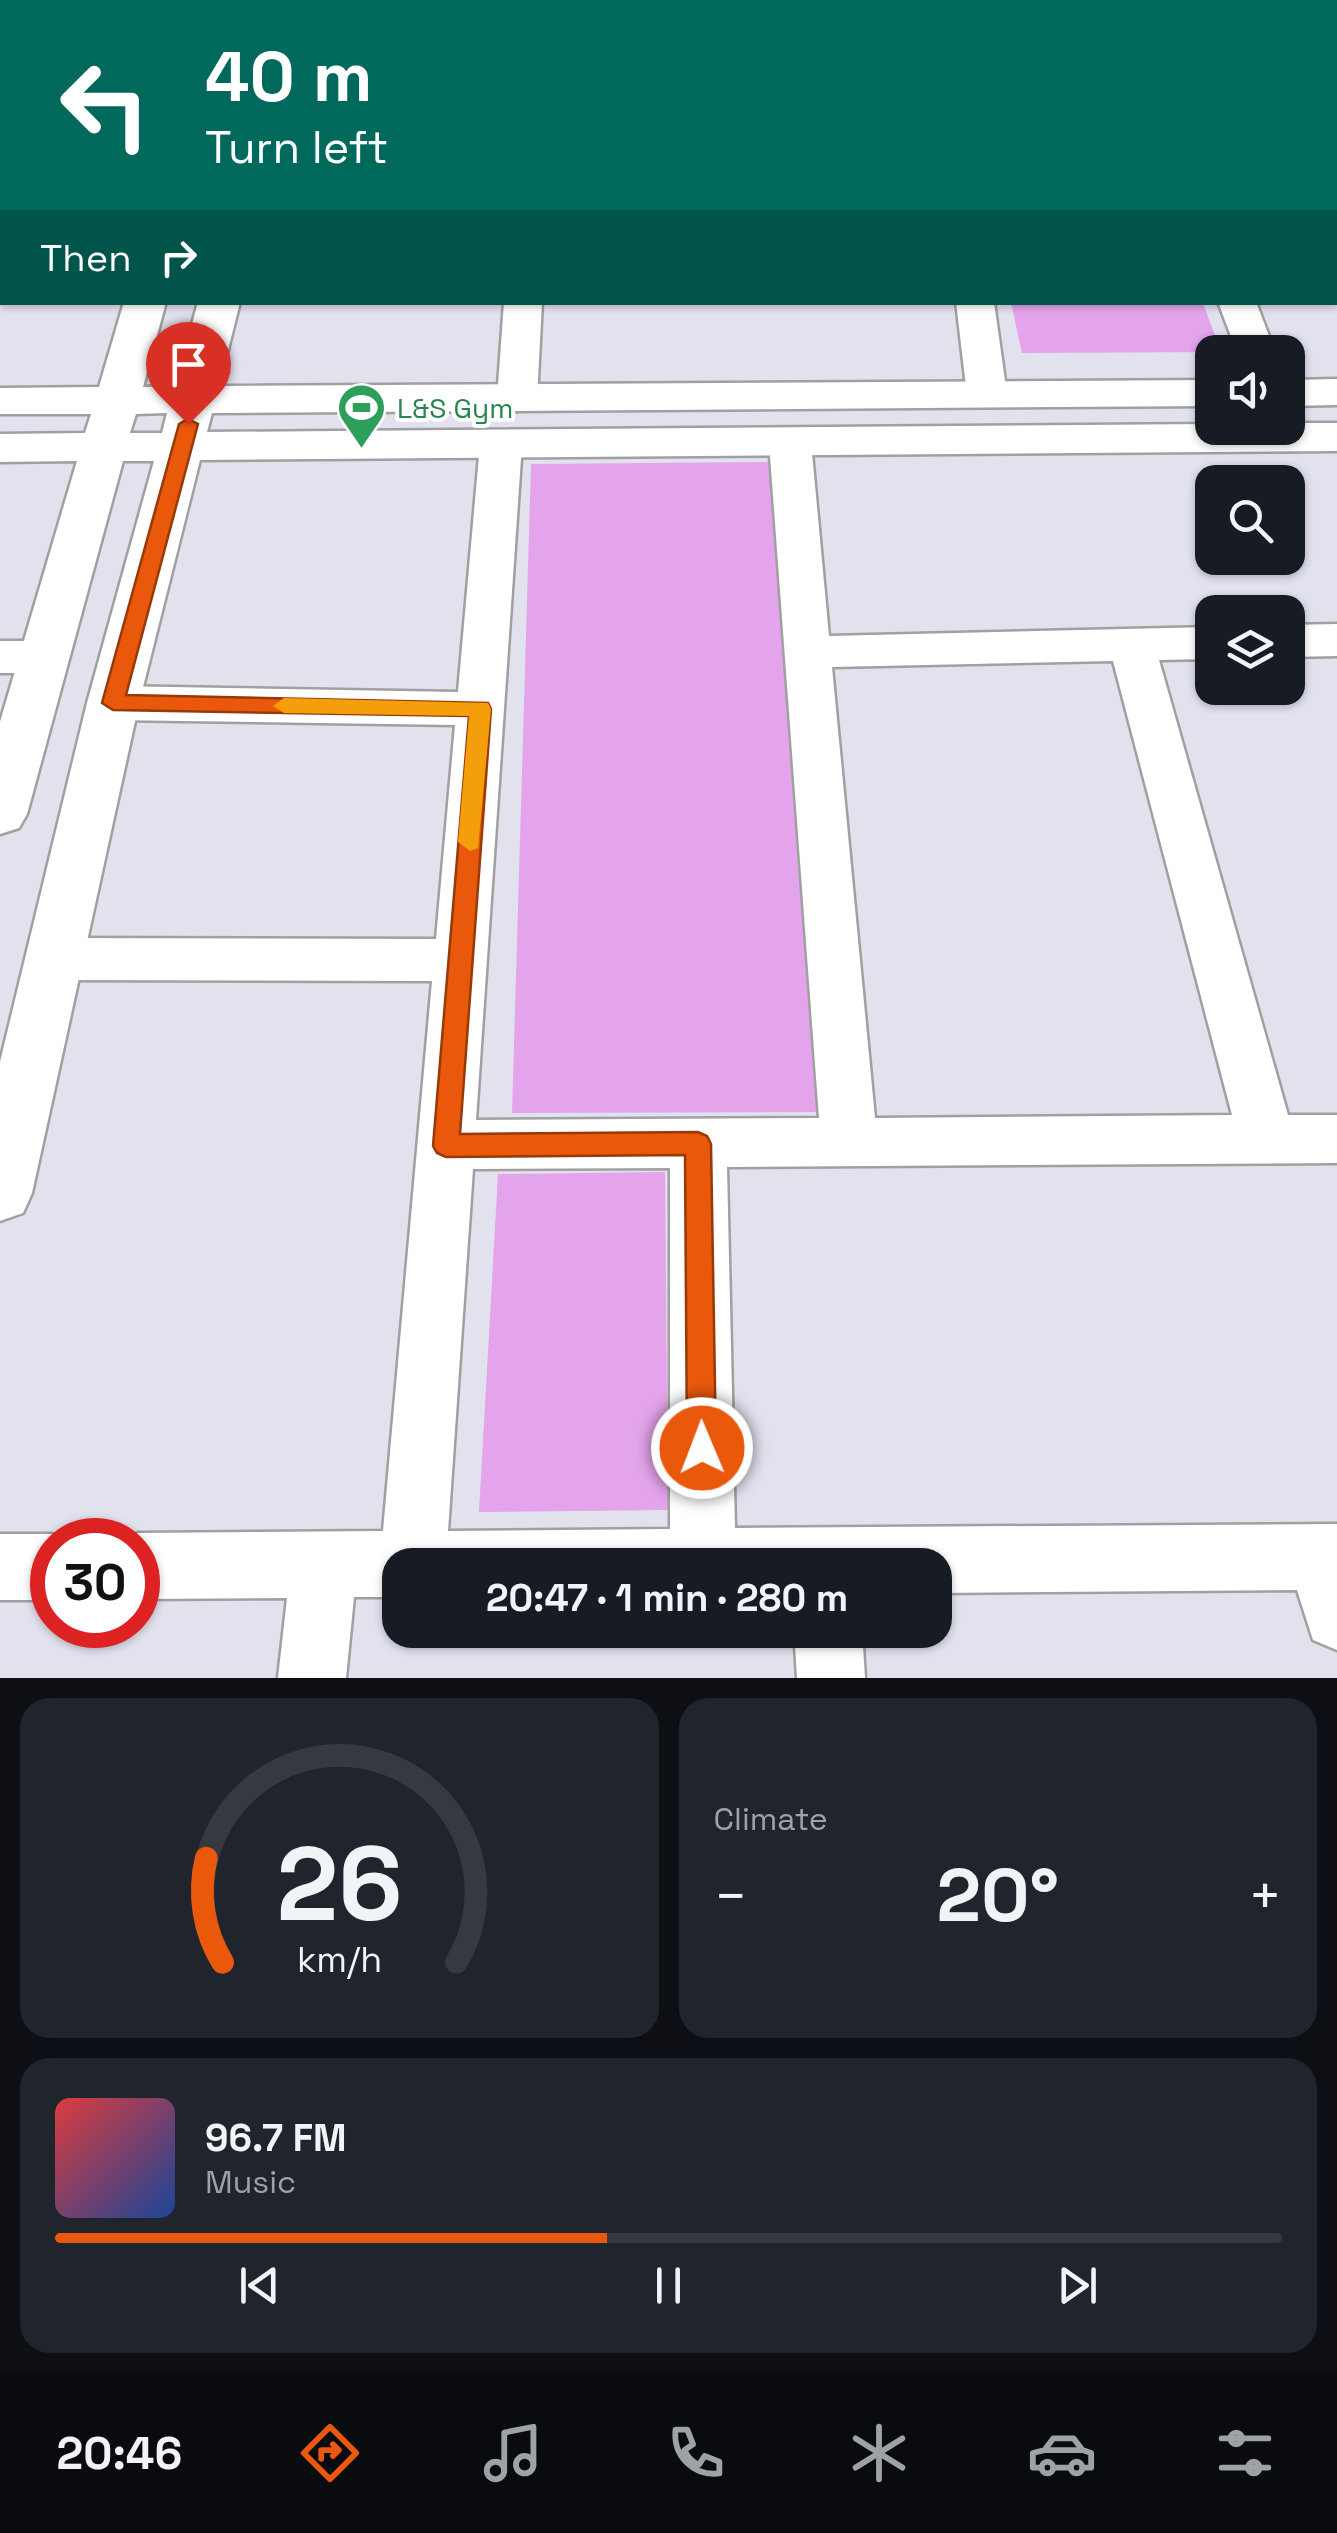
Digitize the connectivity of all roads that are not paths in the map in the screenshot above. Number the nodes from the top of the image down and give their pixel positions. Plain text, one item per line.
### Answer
1 (144, 305) edge
2 (218, 305) edge
3 (523, 305) edge
4 (975, 305) edge
5 (1238, 305) edge
6 (1250, 335) edge
7 (1337, 392) edge
8 (1195, 393) edge
9 (1305, 393) edge
10 (988, 395) junction
11 (0, 402) edge
12 (509, 422) junction
13 (188, 424) junction
14 (112, 425) junction
15 (1337, 437) edge
16 (790, 442) junction
17 (0, 448) edge
18 (1337, 640) edge
19 (1305, 641) edge
20 (1195, 643) edge
21 (1132, 645) junction
22 (808, 652) junction
23 (23, 657) edge
24 (113, 703) junction
25 (480, 709) junction
26 (0, 814) edge
27 (54, 959) junction
28 (461, 960) junction
29 (1266, 1139) junction
30 (1337, 1139) edge
31 (849, 1142) junction
32 (698, 1144) junction
33 (446, 1146) junction
34 (0, 1193) edge
35 (414, 1548) edge
36 (703, 1548) edge
37 (382, 1564) edge
38 (324, 1565) junction
39 (160, 1566) edge
40 (0, 1567) edge
41 (30, 1567) edge
42 (952, 1567) edge
43 (1332, 1577) edge
44 (829, 1648) edge
45 (312, 1678) edge
46 (831, 1678) edge

1 - 14 street
2 - 13 street
3 - 12 street
4 - 10 street
5 - 6 street
7 - 9 street
8 - 10 street
10 - 12 street
11 - 14 street
12 - 13 street
12 - 16 street
12 - 25 street
13 - 14 street
13 - 24 street
14 - 17 street
14 - 23 street
15 - 16 street
16 - 22 street
18 - 19 street
20 - 21 street
21 - 22 street
21 - 29 street
22 - 31 street
23 - 26 street
24 - 25 street
24 - 27 street
25 - 28 street
27 - 28 street
27 - 34 street
28 - 33 street
29 - 30 street
29 - 31 street
31 - 32 street
32 - 33 street
32 - 36 street
33 - 35 street
37 - 38 street
38 - 39 street
38 - 45 street
40 - 41 street
42 - 43 street
44 - 46 street

